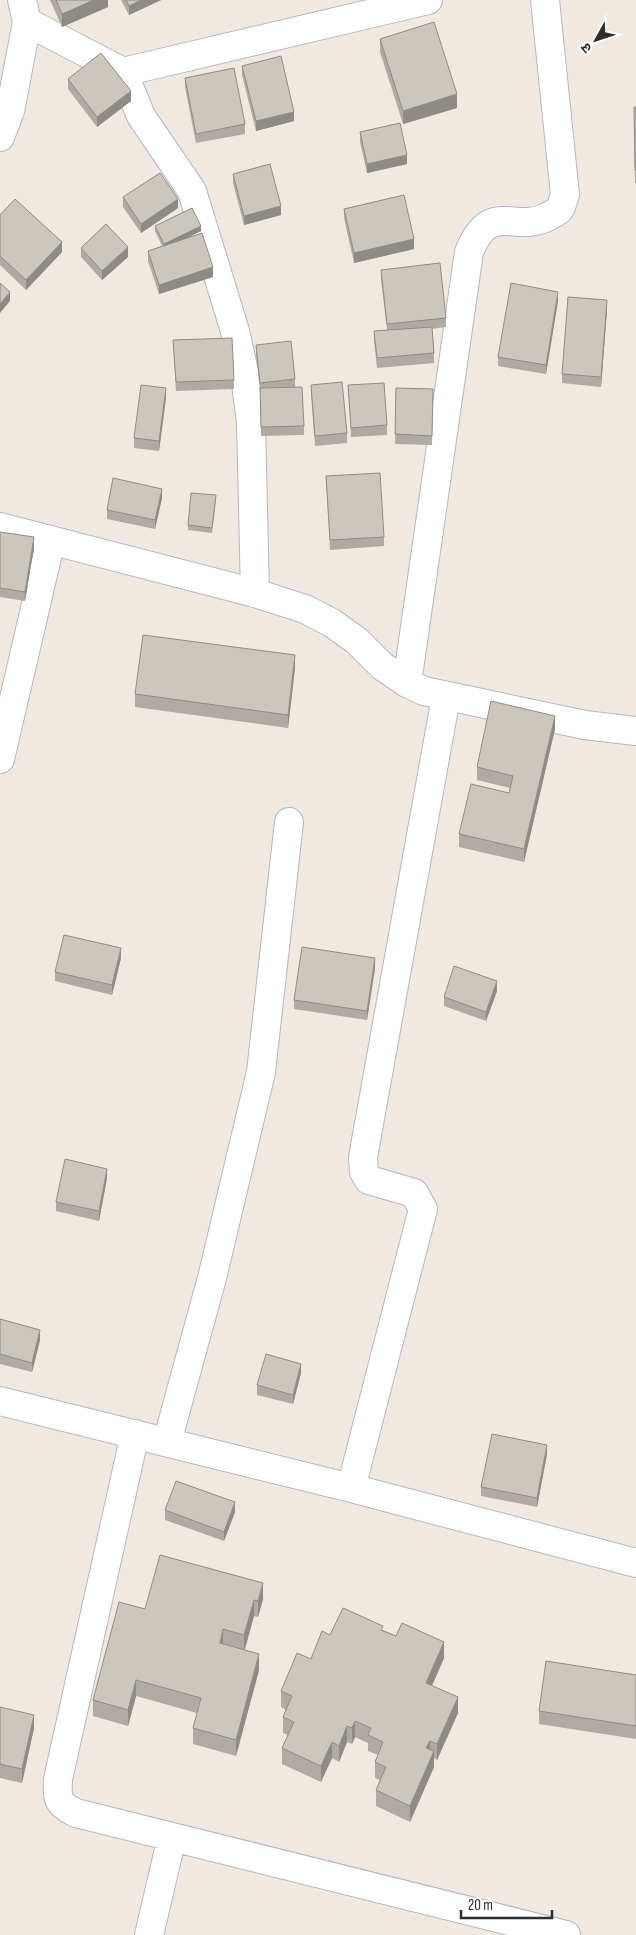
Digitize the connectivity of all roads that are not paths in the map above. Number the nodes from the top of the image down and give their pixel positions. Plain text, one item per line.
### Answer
1 (428, 0) edge
2 (545, 0) edge
3 (24, 11) edge
4 (123, 72) junction
5 (0, 137) edge
6 (0, 528) edge
7 (51, 540) junction
8 (255, 593) junction
9 (407, 683) junction
10 (446, 697) junction
11 (636, 731) edge
12 (0, 759) edge
13 (289, 822) dead end
14 (0, 1400) edge
15 (135, 1434) junction
16 (167, 1442) junction
17 (351, 1488) junction
18 (636, 1563) edge
19 (172, 1837) junction
20 (149, 1935) edge
21 (566, 1935) edge

1 - 4 street
2 - 9 street
3 - 4 street
3 - 5 street
4 - 8 street
6 - 7 street
7 - 8 street
7 - 12 street
8 - 9 street
9 - 10 street
10 - 11 street
10 - 17 street
13 - 16 street
14 - 15 street
15 - 16 street
15 - 19 street
16 - 17 street
17 - 18 street
19 - 20 street
19 - 21 street

